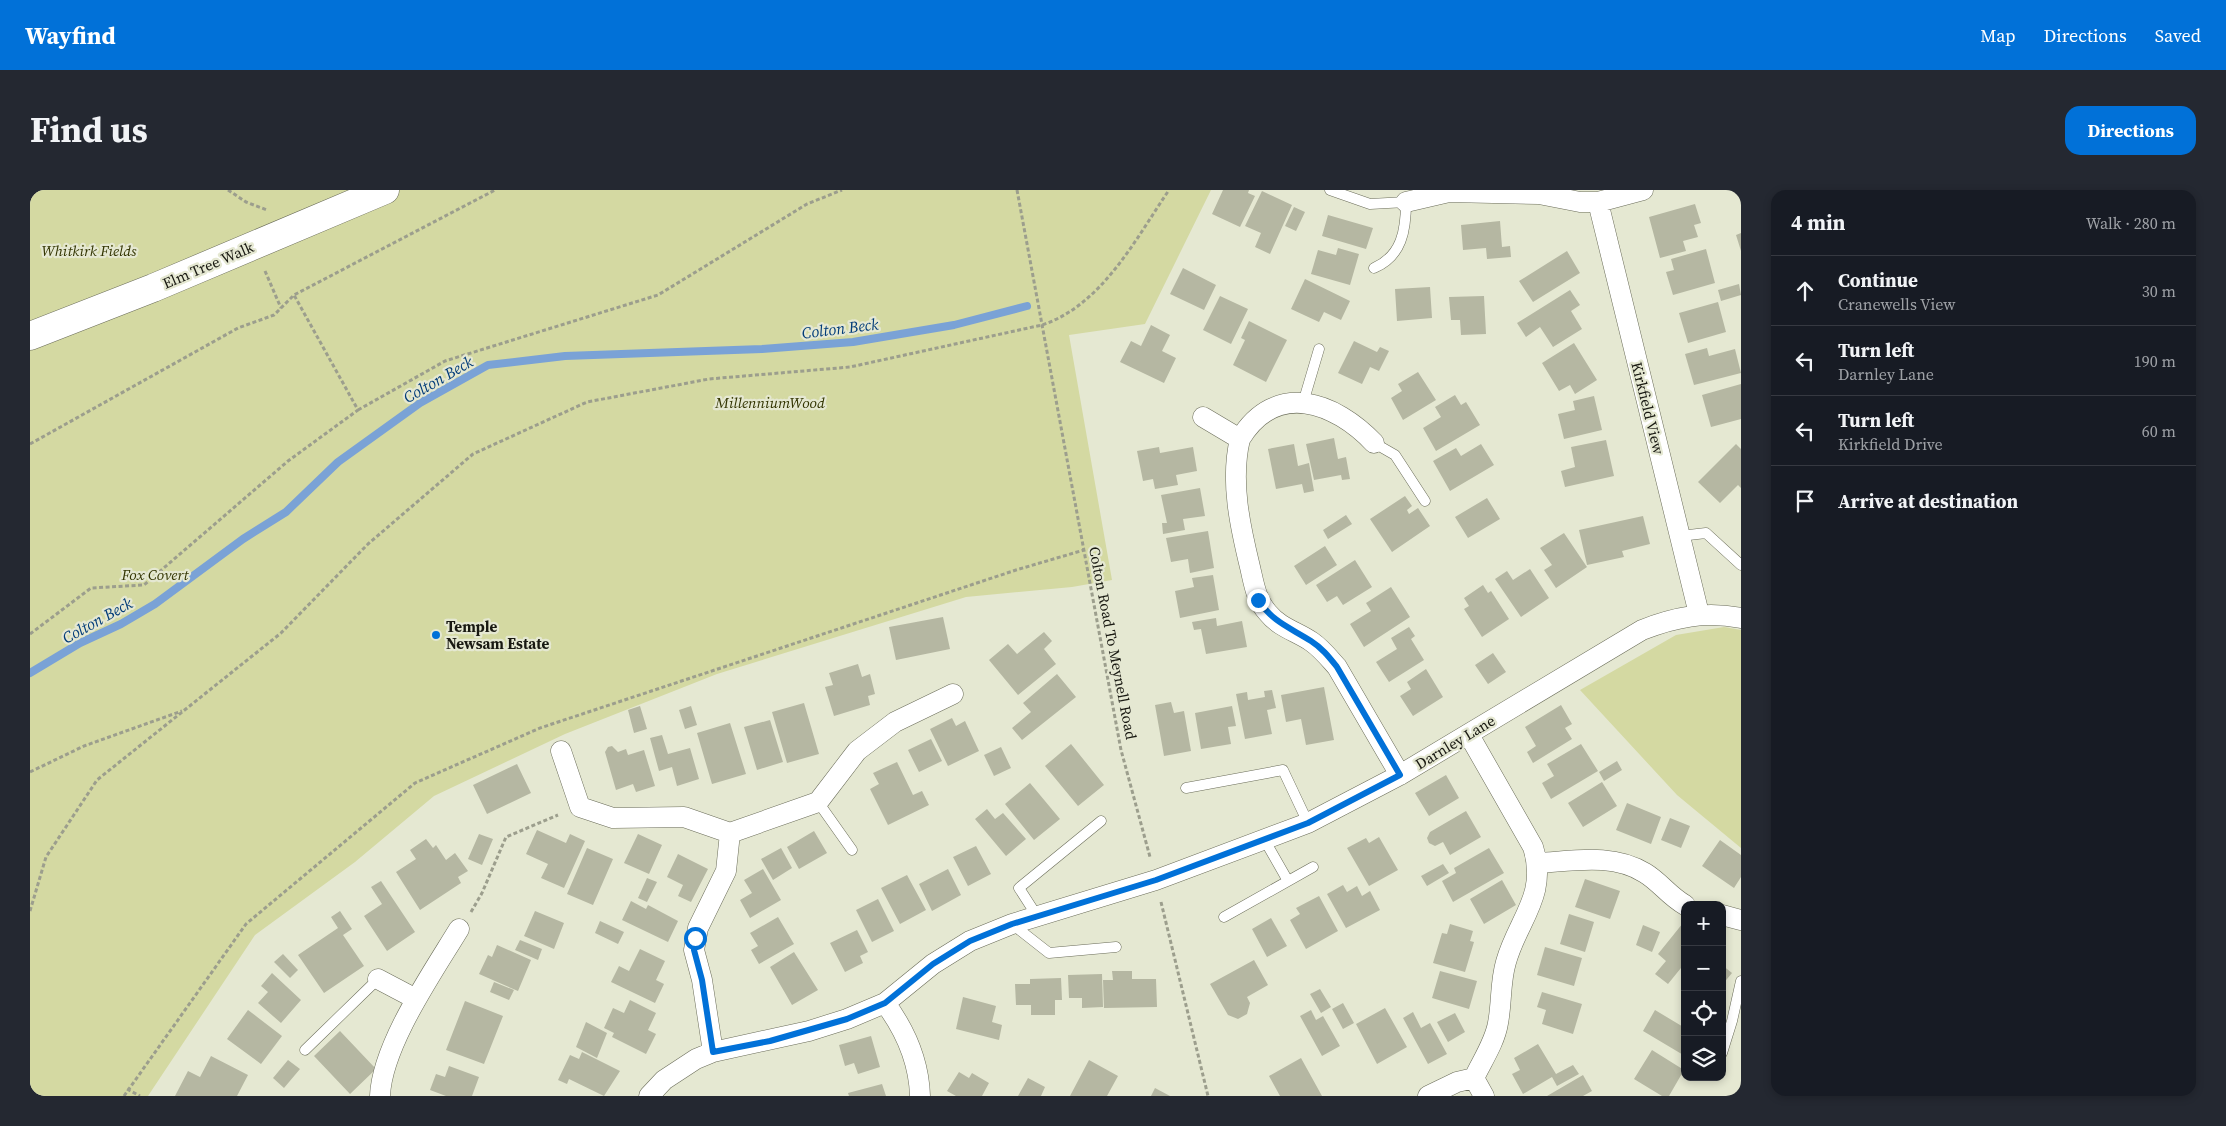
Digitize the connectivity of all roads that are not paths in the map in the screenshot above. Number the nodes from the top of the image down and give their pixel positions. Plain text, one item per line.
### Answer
1 (385, 190) edge
2 (1330, 190) edge
3 (1643, 190) edge
4 (1406, 202) junction
5 (1598, 202) junction
6 (1374, 268) dead end
7 (30, 336) edge
8 (1319, 349) dead end
9 (1303, 403) junction
10 (1203, 417) dead end
11 (1240, 439) junction
12 (1374, 443) joint
13 (1425, 500) dead end
14 (1680, 536) junction
15 (1741, 566) edge
16 (1699, 614) junction
17 (1741, 618) edge
18 (952, 694) dead end
19 (1469, 735) junction
20 (561, 751) dead end
21 (1400, 775) junction
22 (1186, 788) dead end
23 (818, 802) junction
24 (1101, 821) dead end
25 (1308, 823) junction
26 (730, 833) junction
27 (1264, 839) junction
28 (852, 850) dead end
29 (1538, 862) junction
30 (1313, 867) dead end
31 (1288, 881) junction
32 (1681, 903) edge
33 (1037, 916) junction
34 (1726, 916) edge
35 (1224, 917) dead end
36 (1741, 920) edge
37 (1012, 924) junction
38 (460, 929) road end
39 (1116, 947) dead end
40 (378, 979) joint
41 (1741, 981) edge
42 (416, 999) junction
43 (885, 1003) junction
44 (1726, 1041) edge
45 (304, 1050) dead end
46 (713, 1052) junction
47 (1474, 1078) junction
48 (380, 1096) edge
49 (649, 1096) edge
50 (920, 1096) edge
51 (1428, 1096) edge
52 (1484, 1096) edge

1 - 7 street, Elm Tree Walk
2 - 4 lane
3 - 5 street
4 - 5 street
4 - 6 lane
5 - 14 street, Kirkfield View
8 - 9 lane
9 - 11 street
9 - 12 street
10 - 11 street
11 - 21 street
12 - 13 lane
14 - 15 lane
14 - 16 street, Kirkfield View
16 - 17 street, Darnley Lane
16 - 19 street, Darnley Lane
18 - 23 street
19 - 21 street, Darnley Lane
19 - 29 street
20 - 26 street
21 - 25 street, Darnley Lane
22 - 25 lane
23 - 26 street
23 - 28 lane
24 - 33 lane
25 - 27 street, Darnley Lane
26 - 46 street
27 - 31 lane
27 - 33 street, Darnley Lane
29 - 32 street
29 - 47 street
30 - 31 lane
31 - 35 lane
33 - 37 street, Darnley Lane
34 - 36 street
37 - 39 lane
37 - 43 street, Darnley Lane
38 - 42 street
40 - 42 street
40 - 45 lane
41 - 44 lane
42 - 48 street
43 - 46 street, Darnley Lane
43 - 50 street
46 - 49 street, Darnley Lane
47 - 51 street
47 - 52 street

